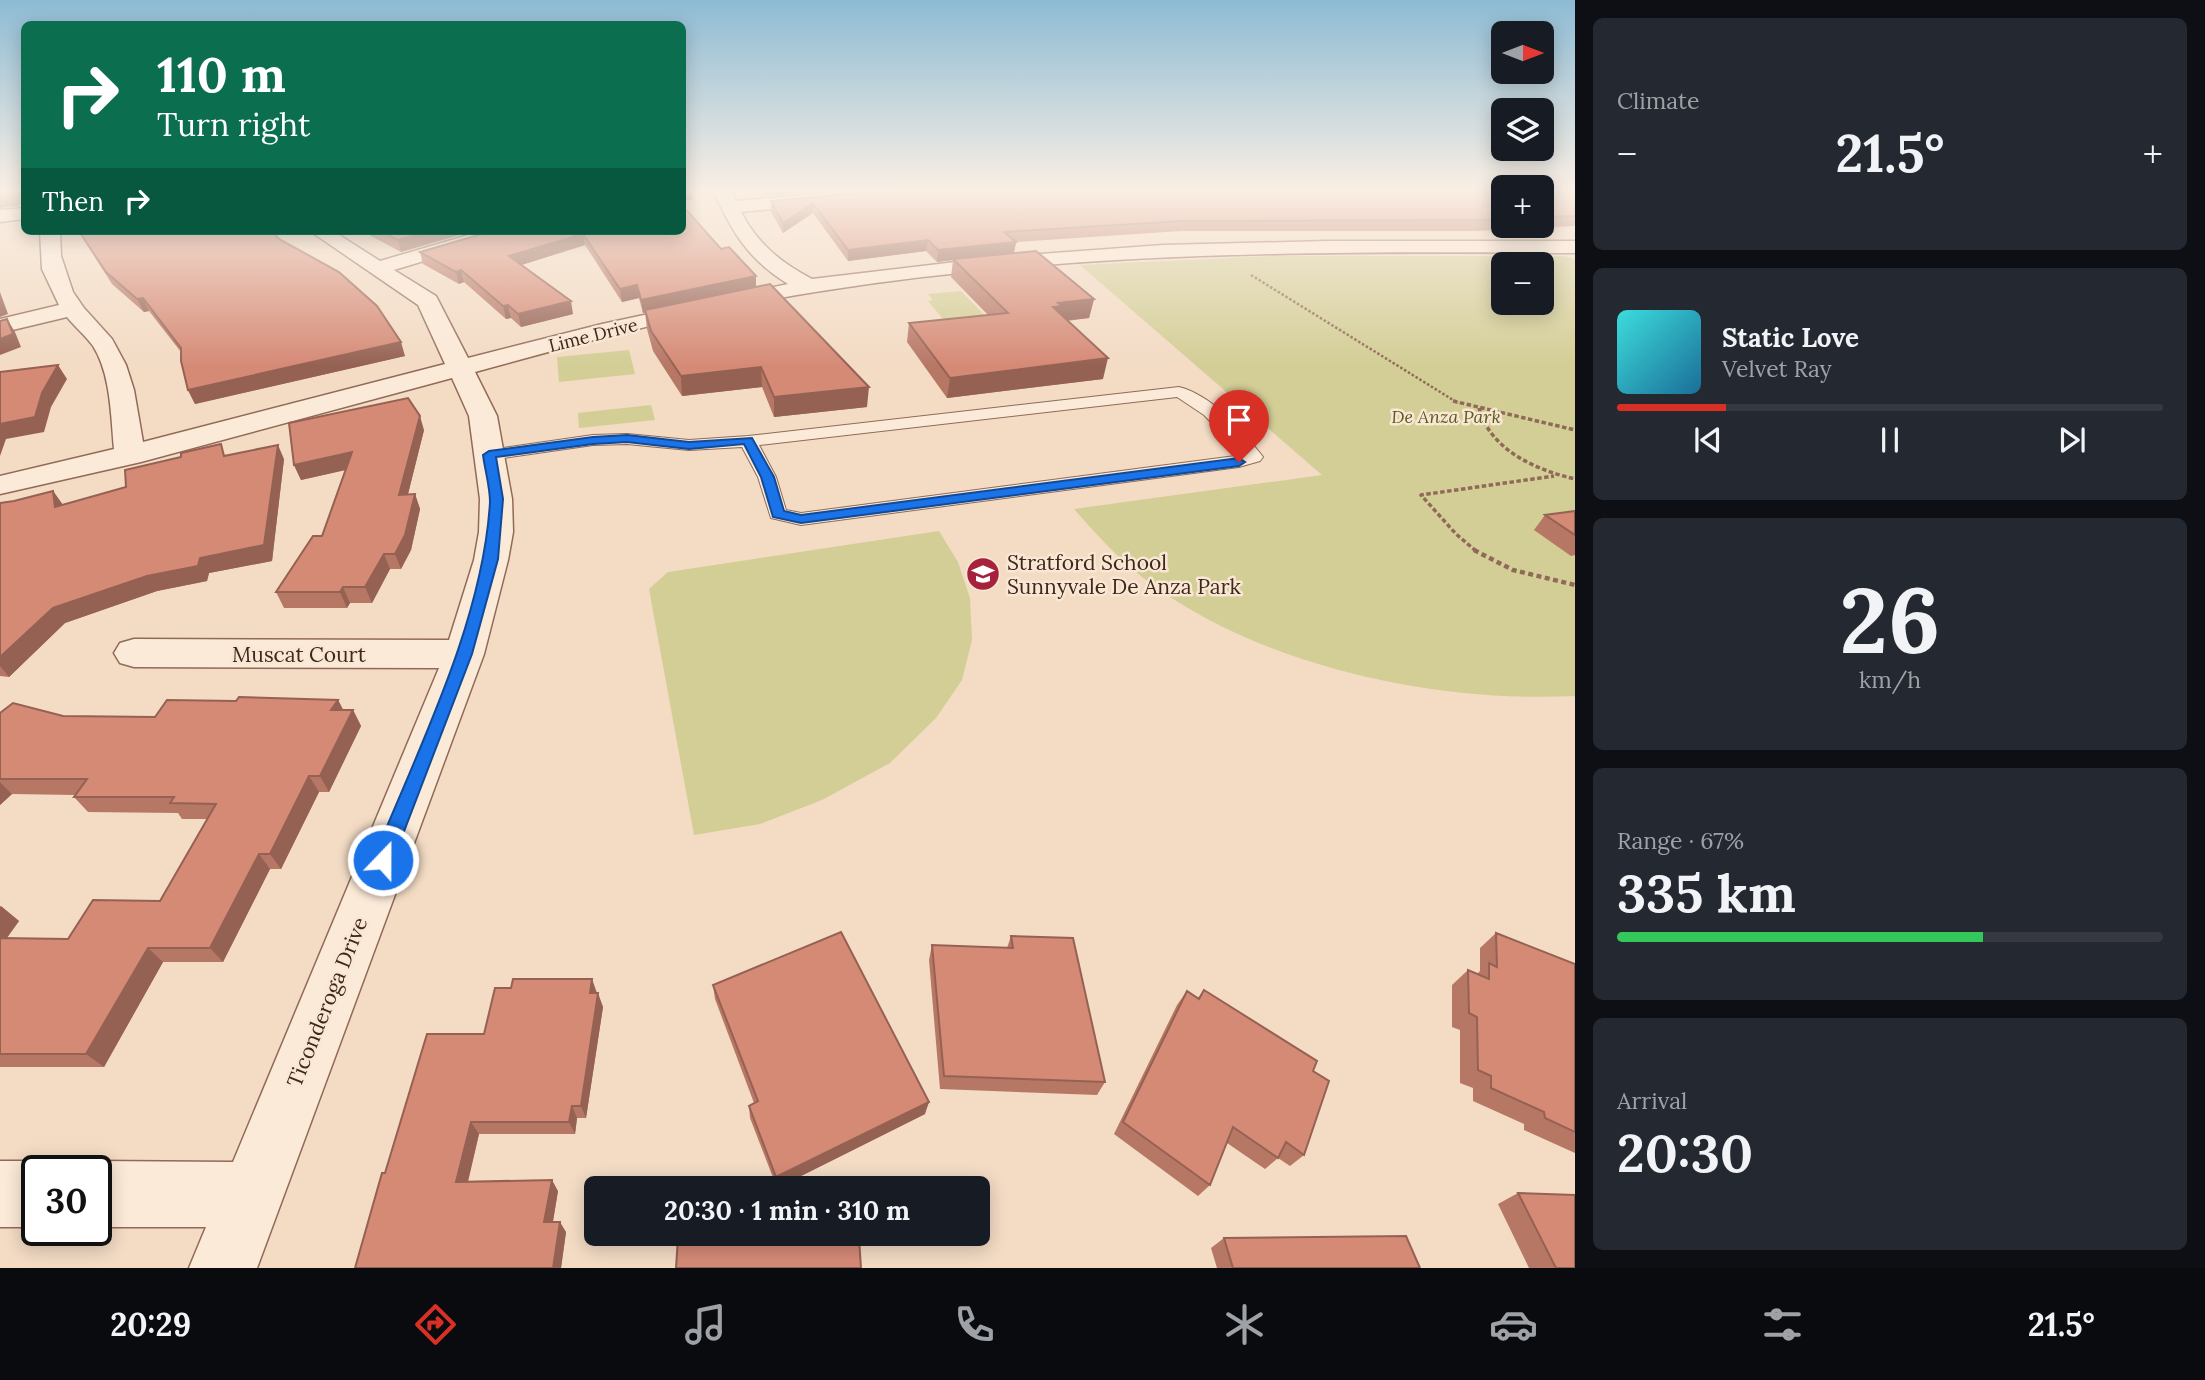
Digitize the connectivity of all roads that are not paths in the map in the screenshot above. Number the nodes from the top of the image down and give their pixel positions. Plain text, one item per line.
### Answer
1 (50, 248) edge
2 (347, 248) edge
3 (445, 248) edge
4 (756, 248) edge
5 (1207, 248) edge
6 (378, 268) junction
7 (808, 286) junction
8 (71, 309) junction
9 (0, 326) edge
10 (462, 368) junction
11 (748, 440) junction
12 (489, 455) junction
13 (130, 456) junction
14 (0, 485) edge
15 (134, 653) dead end
16 (464, 654) junction
17 (0, 1194) edge
18 (21, 1194) edge
19 (112, 1194) edge
20 (251, 1195) junction
21 (223, 1268) edge

1 - 8 street
2 - 6 street, Ticonderoga Drive
3 - 6 street
4 - 7 street
5 - 7 street, Lime Drive
6 - 10 street, Ticonderoga Drive
7 - 10 street, Lime Drive
8 - 9 street
8 - 13 street
10 - 12 street, Ticonderoga Drive
10 - 13 street, Lime Drive
11 - 11 lane
11 - 12 lane
12 - 16 street, Ticonderoga Drive
13 - 14 street, Lime Drive
15 - 16 street, Muscat Court
16 - 20 street, Ticonderoga Drive
17 - 18 street
19 - 20 street
20 - 21 street, Ticonderoga Drive

